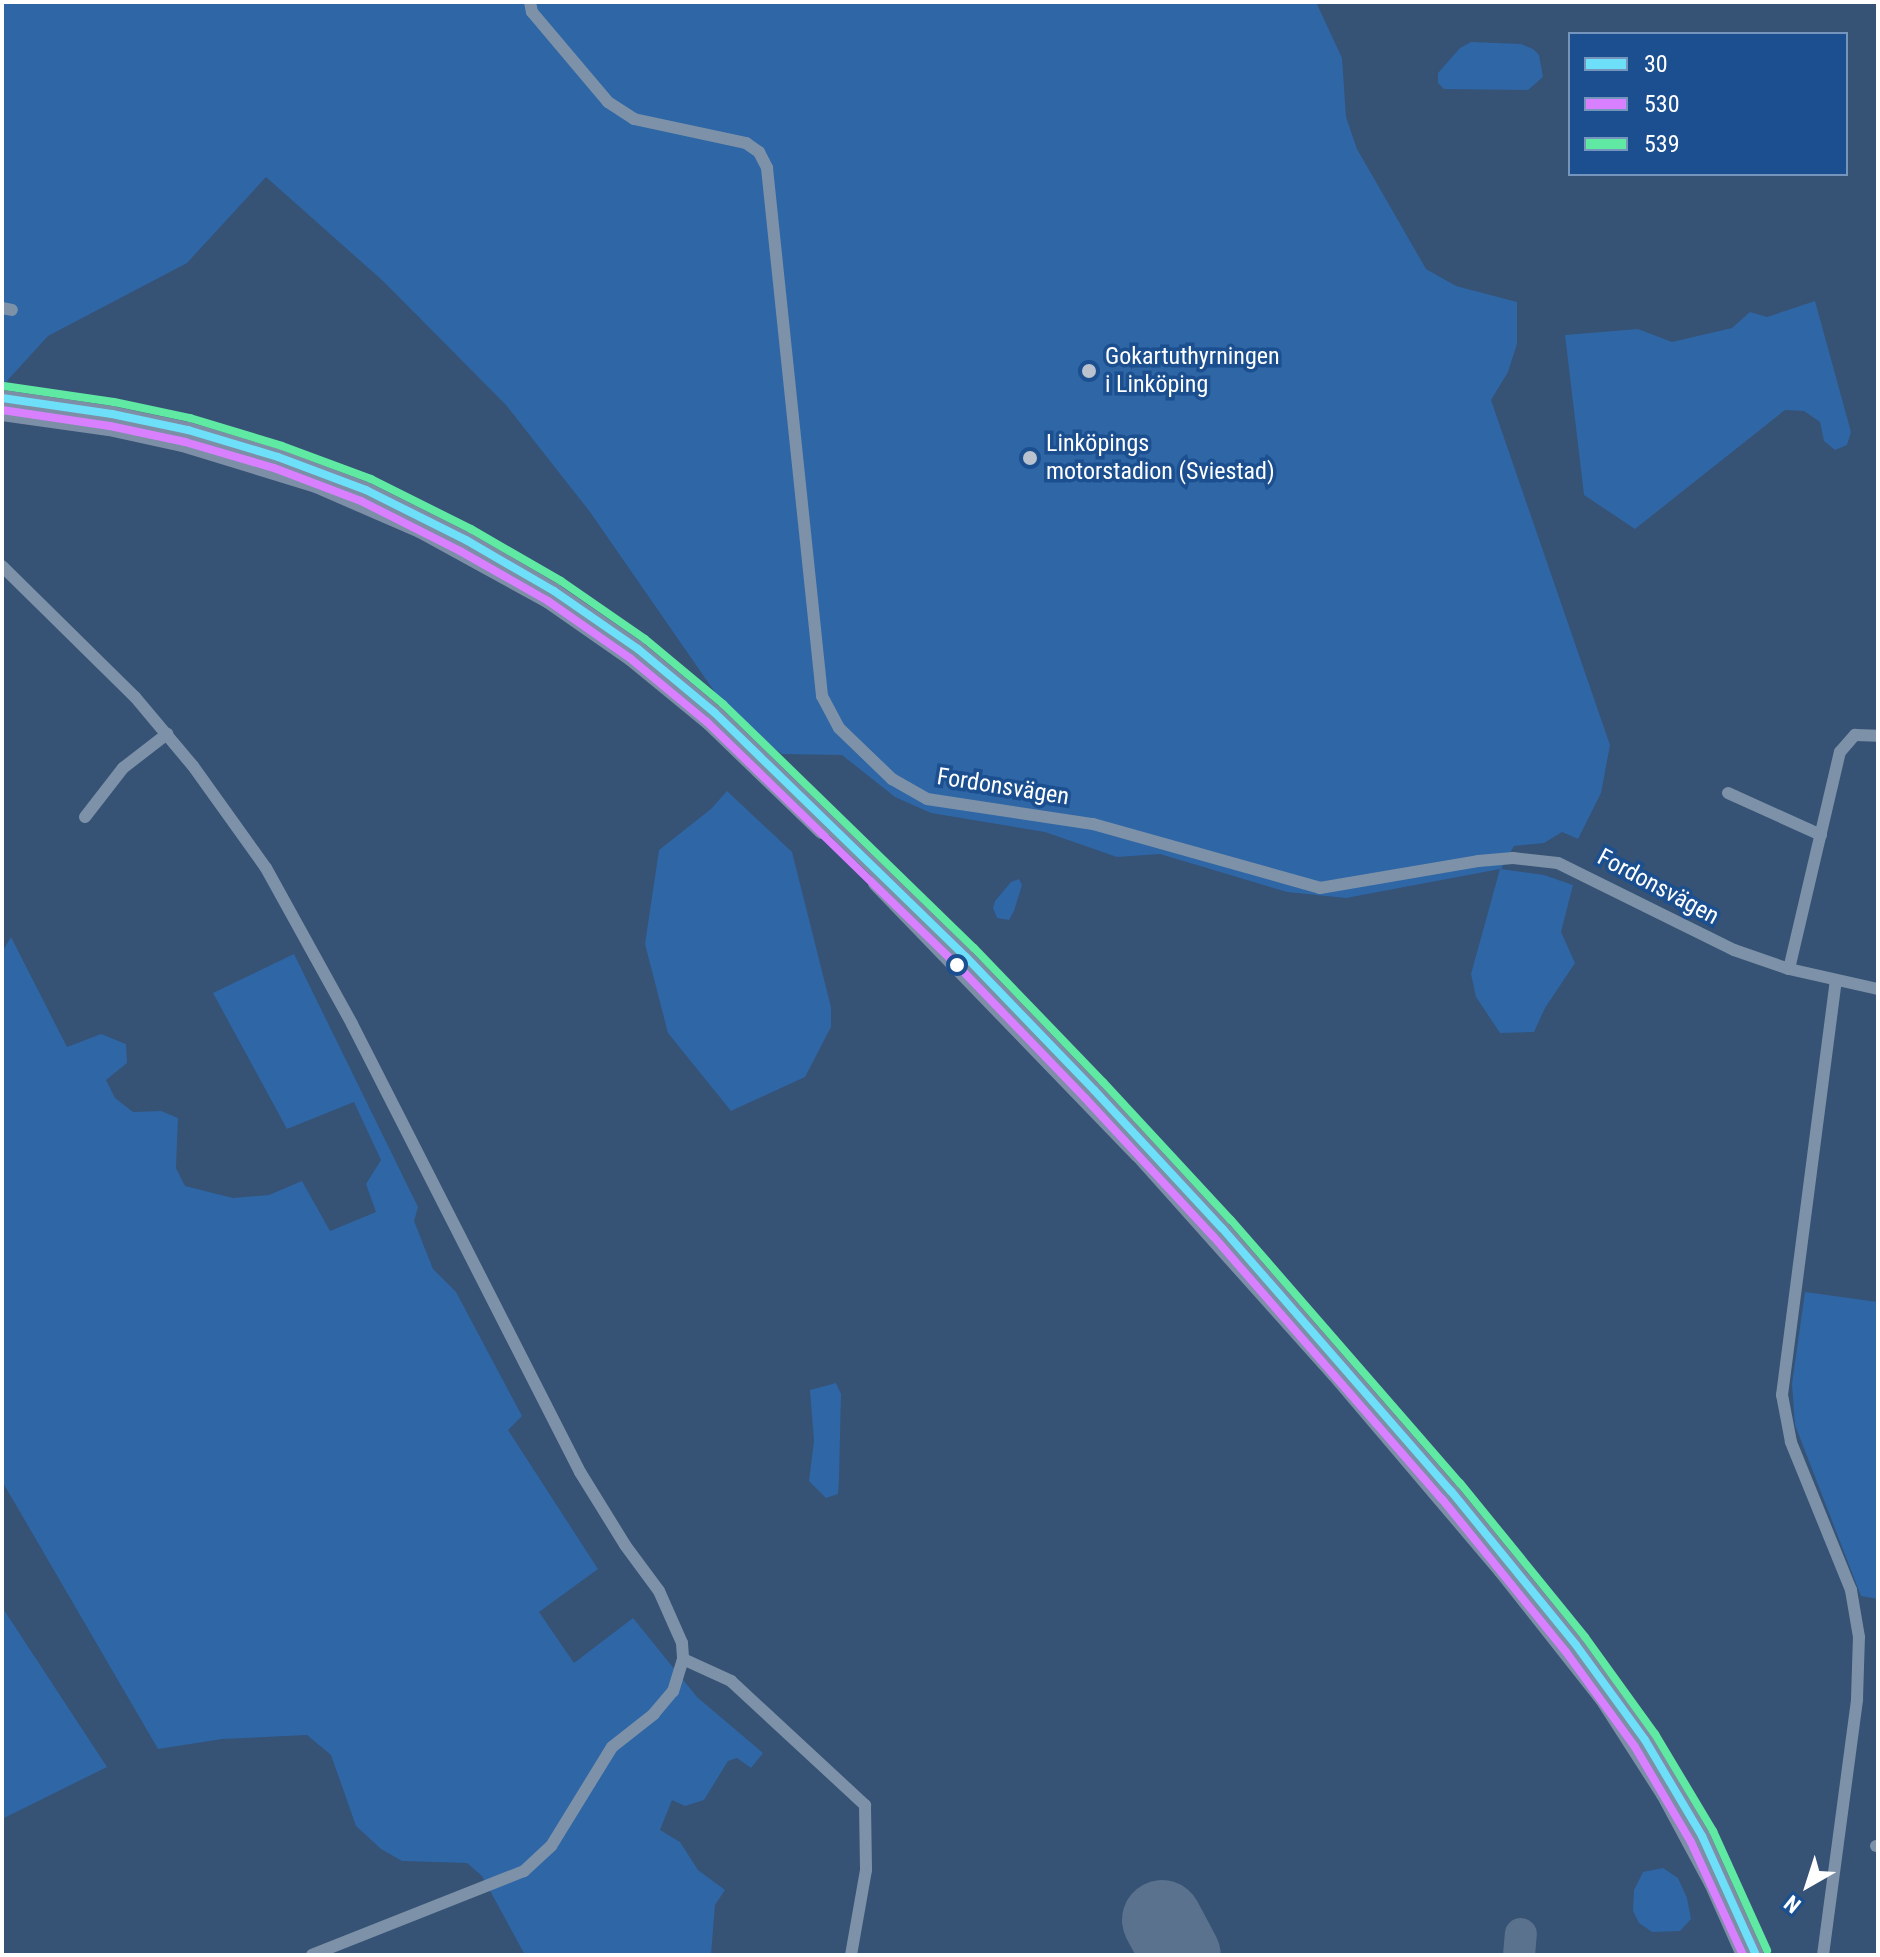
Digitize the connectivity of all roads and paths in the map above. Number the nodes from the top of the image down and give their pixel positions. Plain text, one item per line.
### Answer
1 (530, 2) edge
2 (2, 398) edge
3 (2, 413) edge
4 (2, 566) edge
5 (167, 734) junction
6 (1878, 736) edge
7 (1728, 793) dead end
8 (85, 817) dead end
9 (1821, 835) junction
10 (1789, 969) junction
11 (1836, 981) junction
12 (1878, 989) edge
13 (683, 1659) junction
14 (312, 1955) edge
15 (851, 1955) edge
16 (1744, 1955) edge
17 (1756, 1955) edge
18 (1823, 1955) edge

1 - 10 street, Fordonsvägen
2 - 17 main road
3 - 16 main road
4 - 5 street
5 - 8 street
5 - 13 street
6 - 9 street
7 - 9 street
9 - 10 street
10 - 11 street, Fordonsvägen
11 - 12 street, Fordonsvägen
11 - 18 street
13 - 14 street
13 - 15 street

